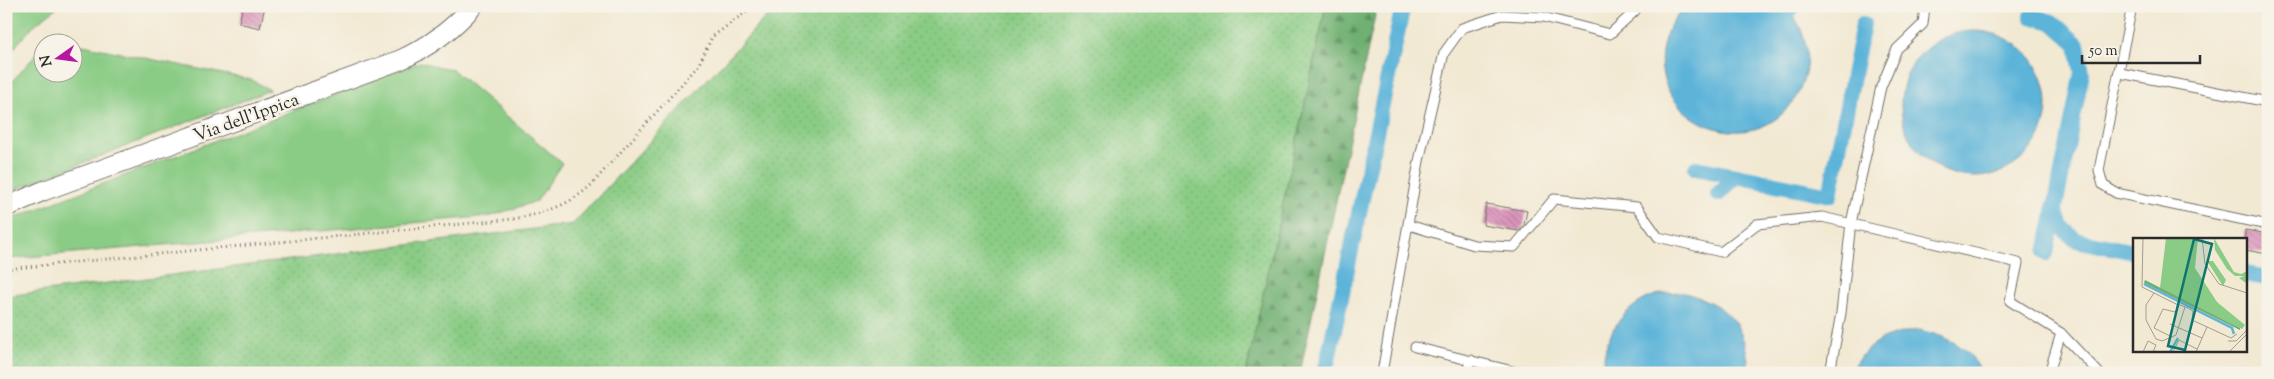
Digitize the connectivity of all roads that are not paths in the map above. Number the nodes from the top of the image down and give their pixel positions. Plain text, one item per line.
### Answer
1 (473, 6) edge
2 (1636, 6) edge
3 (1925, 6) edge
4 (2132, 6) edge
5 (2120, 73) junction
6 (2268, 102) edge
7 (6, 207) edge
8 (1851, 224) junction
9 (1409, 225) junction
10 (2268, 225) edge
11 (2062, 333) junction
12 (1416, 347) dead end
13 (1471, 360) junction
14 (1382, 373) edge
15 (1466, 373) edge
16 (1521, 373) edge
17 (1830, 373) edge
18 (2049, 373) edge
19 (2099, 373) edge

1 - 7 street, Via dell'Ippica
2 - 9 lane
3 - 8 lane
4 - 5 lane
5 - 6 lane
5 - 10 lane
8 - 9 lane
8 - 11 lane
8 - 17 lane
9 - 14 lane
11 - 18 lane
11 - 19 lane
12 - 13 lane
13 - 15 lane
13 - 16 lane

